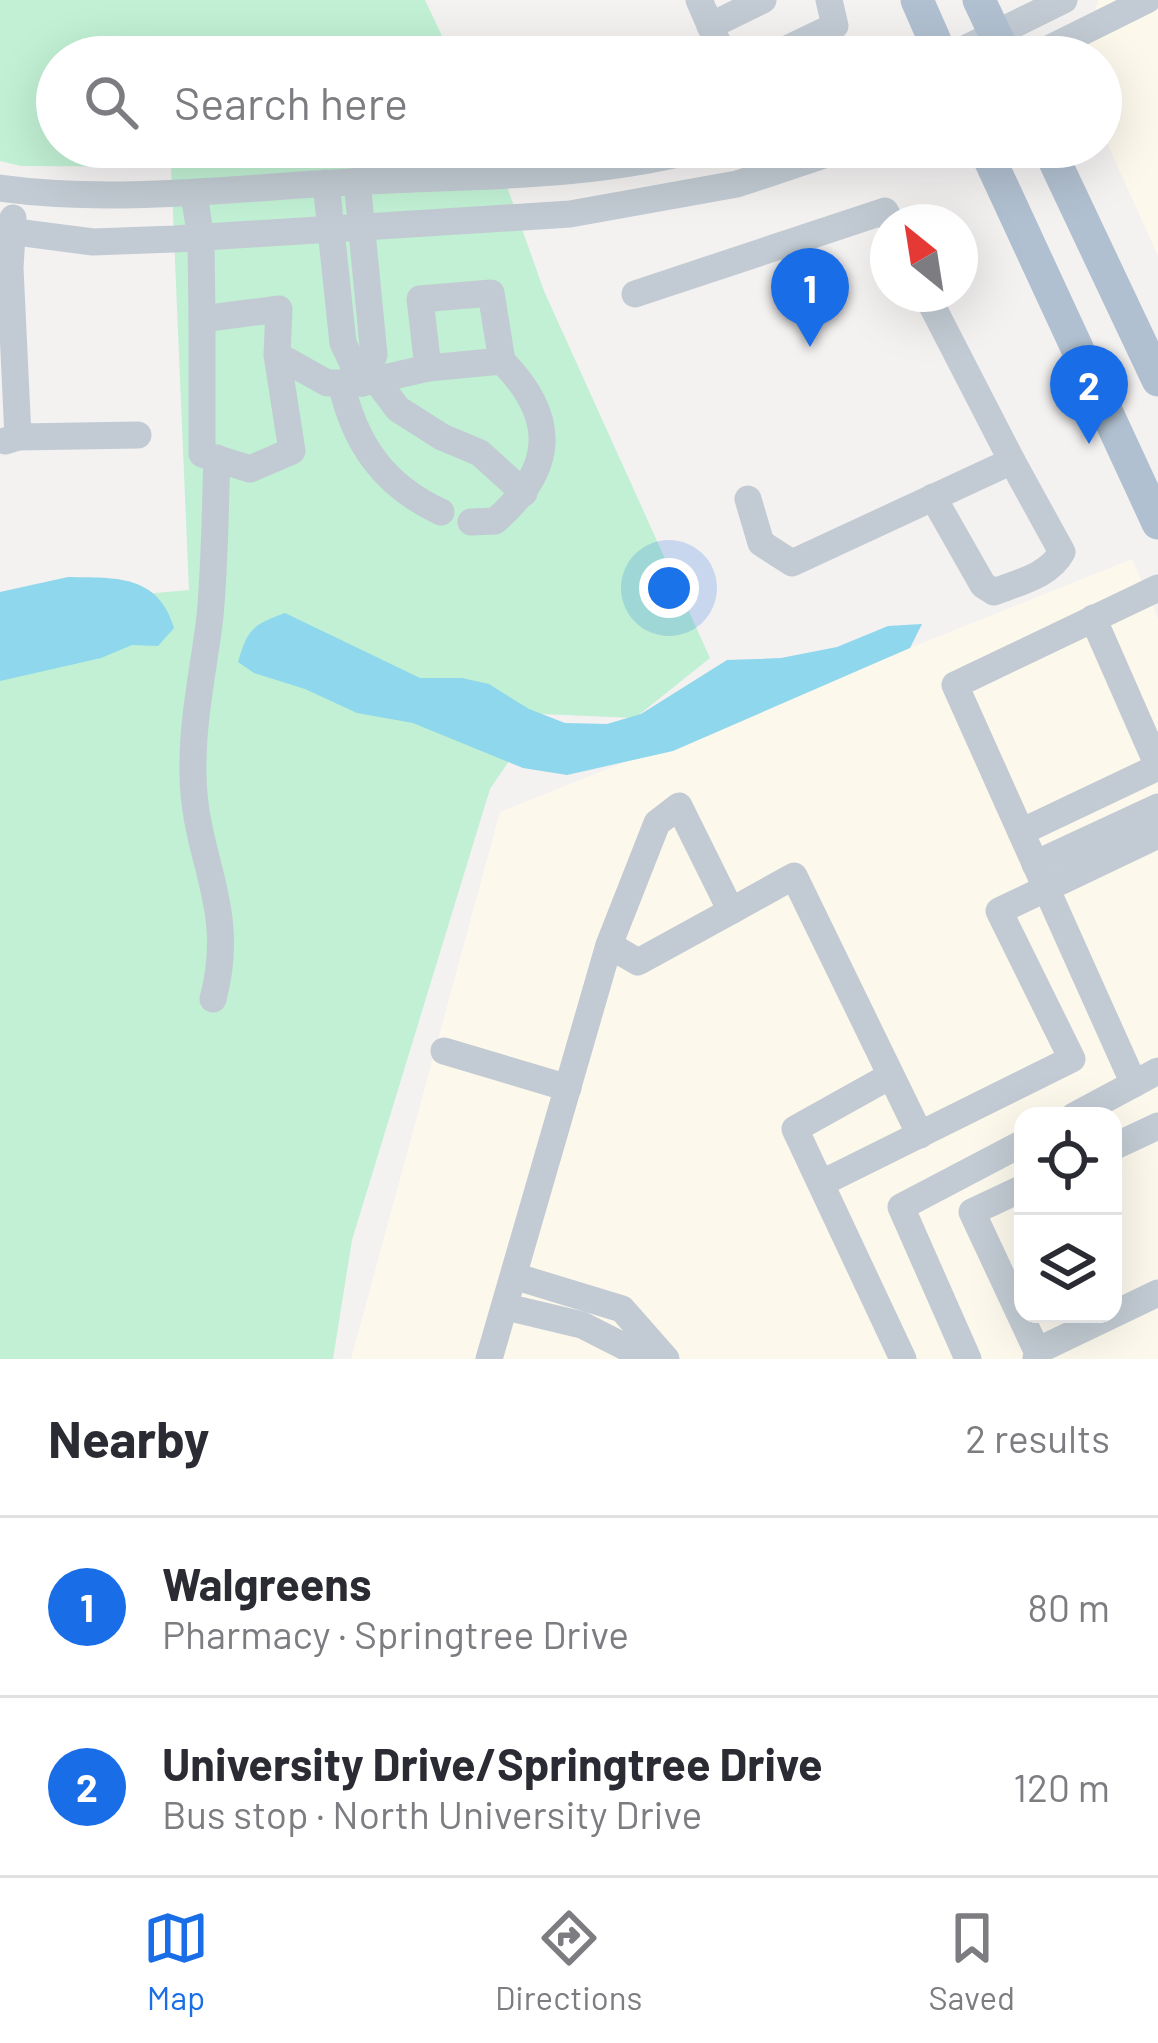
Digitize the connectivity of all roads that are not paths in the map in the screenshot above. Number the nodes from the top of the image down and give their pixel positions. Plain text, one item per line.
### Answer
1 (764, 0) edge
2 (829, 0) edge
3 (917, 0) edge
4 (979, 0) edge
5 (1064, 0) edge
6 (1147, 0) edge
7 (705, 13) edge
8 (815, 36) edge
9 (935, 36) edge
10 (996, 36) edge
11 (1013, 36) edge
12 (1074, 36) edge
13 (597, 168) edge
14 (791, 168) edge
15 (994, 168) edge
16 (1058, 168) edge
17 (357, 182) junction
18 (326, 183) junction
19 (7, 189) edge
20 (194, 194) junction
21 (870, 216) edge
22 (364, 227) junction
23 (332, 230) junction
24 (6, 231) edge
25 (201, 238) junction
26 (635, 294) dead end
27 (935, 312) edge
28 (202, 319) junction
29 (277, 355) junction
30 (502, 361) junction
31 (428, 368) junction
32 (1158, 380) edge
33 (360, 382) junction
34 (138, 435) dead end
35 (9, 440) edge
36 (217, 458) junction
37 (1012, 461) junction
38 (524, 494) junction
39 (933, 496) junction
40 (748, 499) dead end
41 (441, 512) dead end
42 (471, 522) dead end
43 (1158, 523) edge
44 (1158, 589) edge
45 (1094, 618) junction
46 (1158, 766) edge
47 (1158, 807) edge
48 (1021, 832) junction
49 (1158, 835) edge
50 (1041, 875) junction
51 (731, 910) junction
52 (609, 945) junction
53 (213, 999) dead end
54 (444, 1051) dead end
55 (890, 1076) junction
56 (1146, 1078) edge
57 (568, 1088) junction
58 (1091, 1107) edge
59 (1158, 1126) edge
60 (920, 1135) junction
61 (1122, 1143) edge
62 (1014, 1148) edge
63 (822, 1183) junction
64 (1014, 1192) edge
65 (514, 1276) junction
66 (1158, 1293) edge
67 (506, 1307) junction
68 (1122, 1310) edge
69 (1097, 1323) edge
70 (1037, 1355) edge
71 (489, 1359) edge
72 (649, 1359) edge
73 (666, 1359) edge
74 (903, 1359) edge
75 (968, 1359) edge

1 - 7 street
2 - 8 street
3 - 9 main road
4 - 10 main road
5 - 11 street
6 - 12 street
13 - 17 street
14 - 22 street
15 - 43 main road
16 - 32 main road
17 - 18 street
17 - 22 street
18 - 20 street
18 - 23 street
19 - 20 street
19 - 24 street
20 - 25 street
21 - 26 street
22 - 23 street
22 - 33 street
23 - 25 street
23 - 33 street
24 - 25 street
24 - 35 street
25 - 28 street
27 - 37 street
28 - 29 street
28 - 36 street
29 - 33 street
29 - 36 street
30 - 31 street
30 - 31 street
30 - 38 street
31 - 33 street
33 - 38 street
33 - 41 street
34 - 35 street
36 - 53 street
37 - 39 street
37 - 39 street
38 - 42 street
39 - 40 street
44 - 45 street
45 - 46 street
45 - 48 street
46 - 48 street
47 - 50 street
48 - 50 street
49 - 50 street
50 - 56 street
50 - 60 street
51 - 52 street
51 - 52 street
51 - 55 street
52 - 57 street
54 - 57 street
55 - 60 street
55 - 63 street
56 - 58 street
57 - 65 street
59 - 61 street
60 - 63 street
62 - 75 street
63 - 74 street
64 - 70 street
65 - 67 street
65 - 73 street
66 - 68 street
67 - 71 street
67 - 72 street
69 - 70 street

